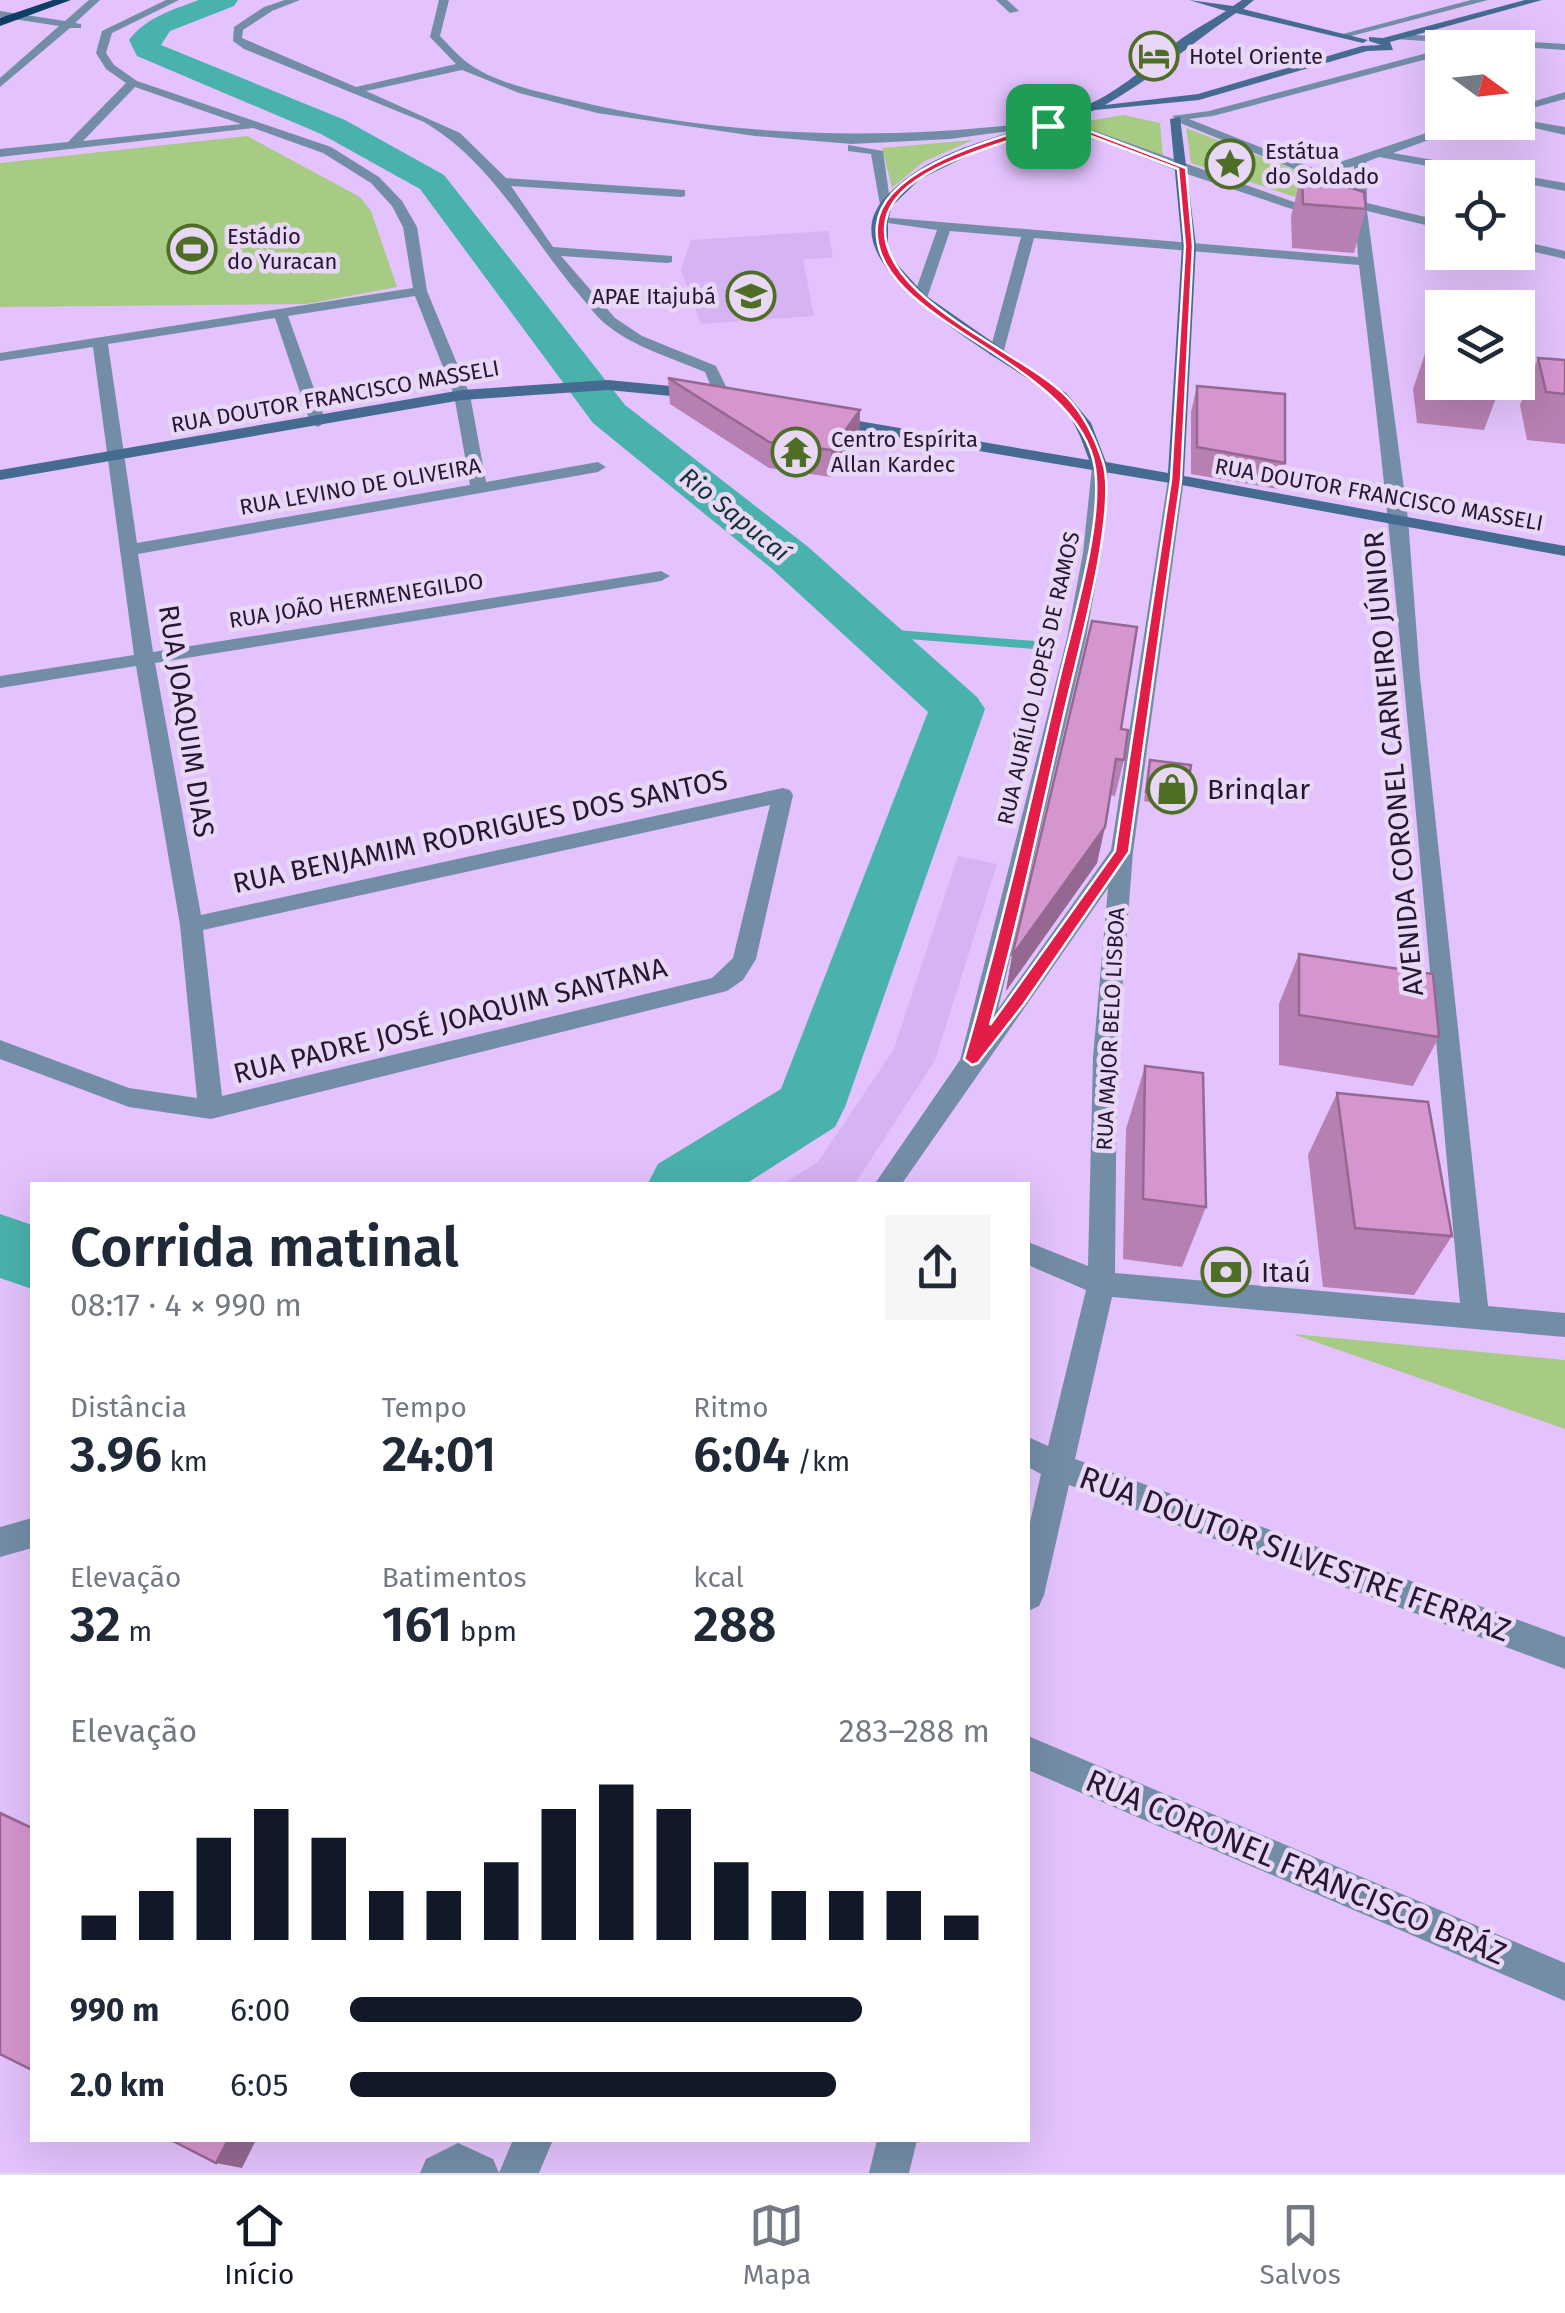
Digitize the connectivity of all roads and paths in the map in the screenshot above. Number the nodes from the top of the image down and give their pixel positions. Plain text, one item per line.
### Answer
1 (65, 0) edge
2 (95, 0) edge
3 (174, 0) edge
4 (295, 0) edge
5 (444, 0) edge
6 (1002, 0) edge
7 (1194, 0) edge
8 (1249, 0) edge
9 (1483, 0) edge
10 (1537, 0) edge
11 (1408, 4) dead end
12 (1232, 9) junction
13 (1014, 10) dead end
14 (1438, 12) junction
15 (20, 17) junction
16 (0, 18) edge
17 (66, 24) junction
18 (107, 31) junction
19 (1344, 35) junction
20 (1562, 35) edge
21 (1398, 37) junction
22 (1535, 37) edge
23 (1425, 40) edge
24 (1364, 44) junction
25 (1535, 45) edge
26 (1565, 47) edge
27 (1425, 57) edge
28 (434, 60) dead end
29 (464, 66) junction
30 (447, 70) junction
31 (133, 83) junction
32 (0, 84) edge
33 (356, 90) junction
34 (1199, 96) junction
35 (1565, 96) edge
36 (1535, 104) edge
37 (1106, 108) junction
38 (1086, 111) junction
39 (1177, 117) junction
40 (1053, 124) junction
41 (263, 126) junction
42 (1535, 126) edge
43 (1565, 131) edge
44 (1425, 137) edge
45 (72, 144) junction
46 (0, 153) edge
47 (1375, 153) junction
48 (1360, 162) junction
49 (1425, 162) edge
50 (1182, 168) junction
51 (1305, 168) junction
52 (1535, 181) edge
53 (502, 182) junction
54 (1565, 187) edge
55 (681, 194) dead end
56 (1352, 198) junction
57 (1306, 209) junction
58 (884, 213) junction
59 (1425, 220) edge
60 (945, 226) junction
61 (1361, 228) junction
62 (1029, 232) junction
63 (1189, 246) junction
64 (1535, 248) edge
65 (549, 251) junction
66 (1565, 256) edge
67 (667, 259) dead end
68 (1367, 262) junction
69 (420, 291) junction
70 (920, 298) junction
71 (280, 313) junction
72 (100, 342) junction
73 (996, 354) junction
74 (0, 357) edge
75 (462, 394) junction
76 (724, 399) junction
77 (742, 403) edge
78 (816, 418) edge
79 (318, 422) junction
80 (118, 456) junction
81 (598, 467) dead end
82 (1100, 467) junction
83 (0, 475) edge
84 (1176, 480) junction
85 (479, 488) junction
86 (1399, 519) junction
87 (130, 550) junction
88 (1565, 552) edge
89 (661, 576) dead end
90 (144, 656) junction
91 (0, 682) edge
92 (783, 795) joint
93 (1122, 852) junction
94 (190, 925) junction
95 (0, 1049) edge
96 (972, 1059) junction
97 (211, 1109) junction
98 (889, 1182) edge
99 (1030, 1254) edge
100 (1100, 1284) junction
101 (1475, 1318) junction
102 (1565, 1325) edge
103 (1041, 1459) edge
104 (30, 1534) edge
105 (0, 1542) edge
106 (1030, 1574) edge
107 (1565, 1654) edge
108 (1030, 1754) edge
109 (1565, 1982) edge
110 (532, 2142) edge
111 (897, 2142) edge
112 (440, 2173) edge
113 (479, 2173) edge
114 (519, 2173) edge
115 (889, 2173) edge

1 - 15 highway
2 - 17 street
3 - 18 street
4 - 33 street
5 - 29 street
6 - 13 street
7 - 12 main road
8 - 12 main road
9 - 14 street
10 - 21 main road
11 - 14 street
12 - 19 main road
12 - 38 main road
14 - 19 street
15 - 16 highway
15 - 17 street
17 - 18 street
17 - 32 street
18 - 31 street
19 - 24 main road
20 - 22 street
21 - 23 street
21 - 24 main road
24 - 34 main road
25 - 26 street
27 - 39 street
28 - 30 street
29 - 30 street
29 - 40 street
30 - 33 street
30 - 58 street, RUA AURÍLIO LOPES DE RAMOS
31 - 41 street
31 - 45 street
33 - 53 street
34 - 37 main road
34 - 39 main road
35 - 36 street
37 - 38 main road
37 - 39 main road
38 - 40 main road
39 - 50 main road, RUA MAJOR BELO LISBOA
39 - 51 street
40 - 50 street
40 - 58 main road
41 - 45 street
41 - 69 street
42 - 43 street
44 - 47 street
45 - 46 street
47 - 48 street
47 - 49 street
48 - 51 street
48 - 56 street, AVENIDA CORONEL CARNEIRO JÚNIOR
50 - 57 street
50 - 63 main road, RUA MAJOR BELO LISBOA
51 - 56 street
52 - 54 street
53 - 55 street
53 - 65 street
56 - 57 street
56 - 59 street
56 - 61 street, AVENIDA CORONEL CARNEIRO JÚNIOR
57 - 61 street
58 - 60 street
58 - 70 main road, RUA AURÍLIO LOPES DE RAMOS
60 - 62 street
60 - 70 street
61 - 68 street, AVENIDA CORONEL CARNEIRO JÚNIOR
62 - 63 street
62 - 73 street
63 - 68 street
63 - 84 main road, RUA MAJOR BELO LISBOA
64 - 66 street
65 - 67 street
65 - 76 street
68 - 86 street, AVENIDA CORONEL CARNEIRO JÚNIOR
69 - 71 street
69 - 75 street
70 - 73 main road, RUA AURÍLIO LOPES DE RAMOS
71 - 72 street
71 - 79 street
72 - 74 street
72 - 80 street, RUA JOAQUIM DIAS
73 - 82 main road, RUA AURÍLIO LOPES DE RAMOS
75 - 76 main road, RUA DOUTOR FRANCISCO MASSELI
75 - 79 main road, RUA DOUTOR FRANCISCO MASSELI
75 - 85 street
76 - 77 main road, RUA DOUTOR FRANCISCO MASSELI
78 - 82 main road, RUA DOUTOR FRANCISCO MASSELI
79 - 80 main road, RUA DOUTOR FRANCISCO MASSELI
80 - 83 main road, RUA DOUTOR FRANCISCO MASSELI
80 - 87 street, RUA JOAQUIM DIAS
81 - 85 street, RUA LEVINO DE OLIVEIRA
82 - 84 main road, RUA DOUTOR FRANCISCO MASSELI
82 - 96 street, RUA AURÍLIO LOPES DE RAMOS
84 - 86 main road, RUA DOUTOR FRANCISCO MASSELI
84 - 93 street, RUA MAJOR BELO LISBOA
85 - 87 street, RUA LEVINO DE OLIVEIRA
86 - 88 main road, RUA DOUTOR FRANCISCO MASSELI
86 - 101 street, AVENIDA CORONEL CARNEIRO JÚNIOR
87 - 90 street, RUA JOAQUIM DIAS
89 - 90 street, RUA JOÃO HERMENEGILDO
90 - 91 street, RUA JOÃO HERMENEGILDO
90 - 94 street, RUA JOAQUIM DIAS
92 - 94 street, RUA BENJAMIM RODRIGUES DOS SANTOS
92 - 97 street, RUA PADRE JOSÉ JOAQUIM SANTANA
93 - 96 street
93 - 100 street, RUA MAJOR BELO LISBOA
94 - 97 street, RUA JOAQUIM DIAS
95 - 97 street, RUA PADRE JOSÉ JOAQUIM SANTANA
96 - 98 street
99 - 100 street
100 - 101 street
100 - 103 street, RUA MAJOR BELO LISBOA
101 - 102 street
103 - 106 street, RUA MAJOR BELO LISBOA
103 - 107 street, RUA DOUTOR SILVESTRE FERRAZ
104 - 105 street
108 - 109 street, RUA CORONEL FRANCISCO BRÁZ
110 - 114 street
111 - 115 street
112 - 113 street

